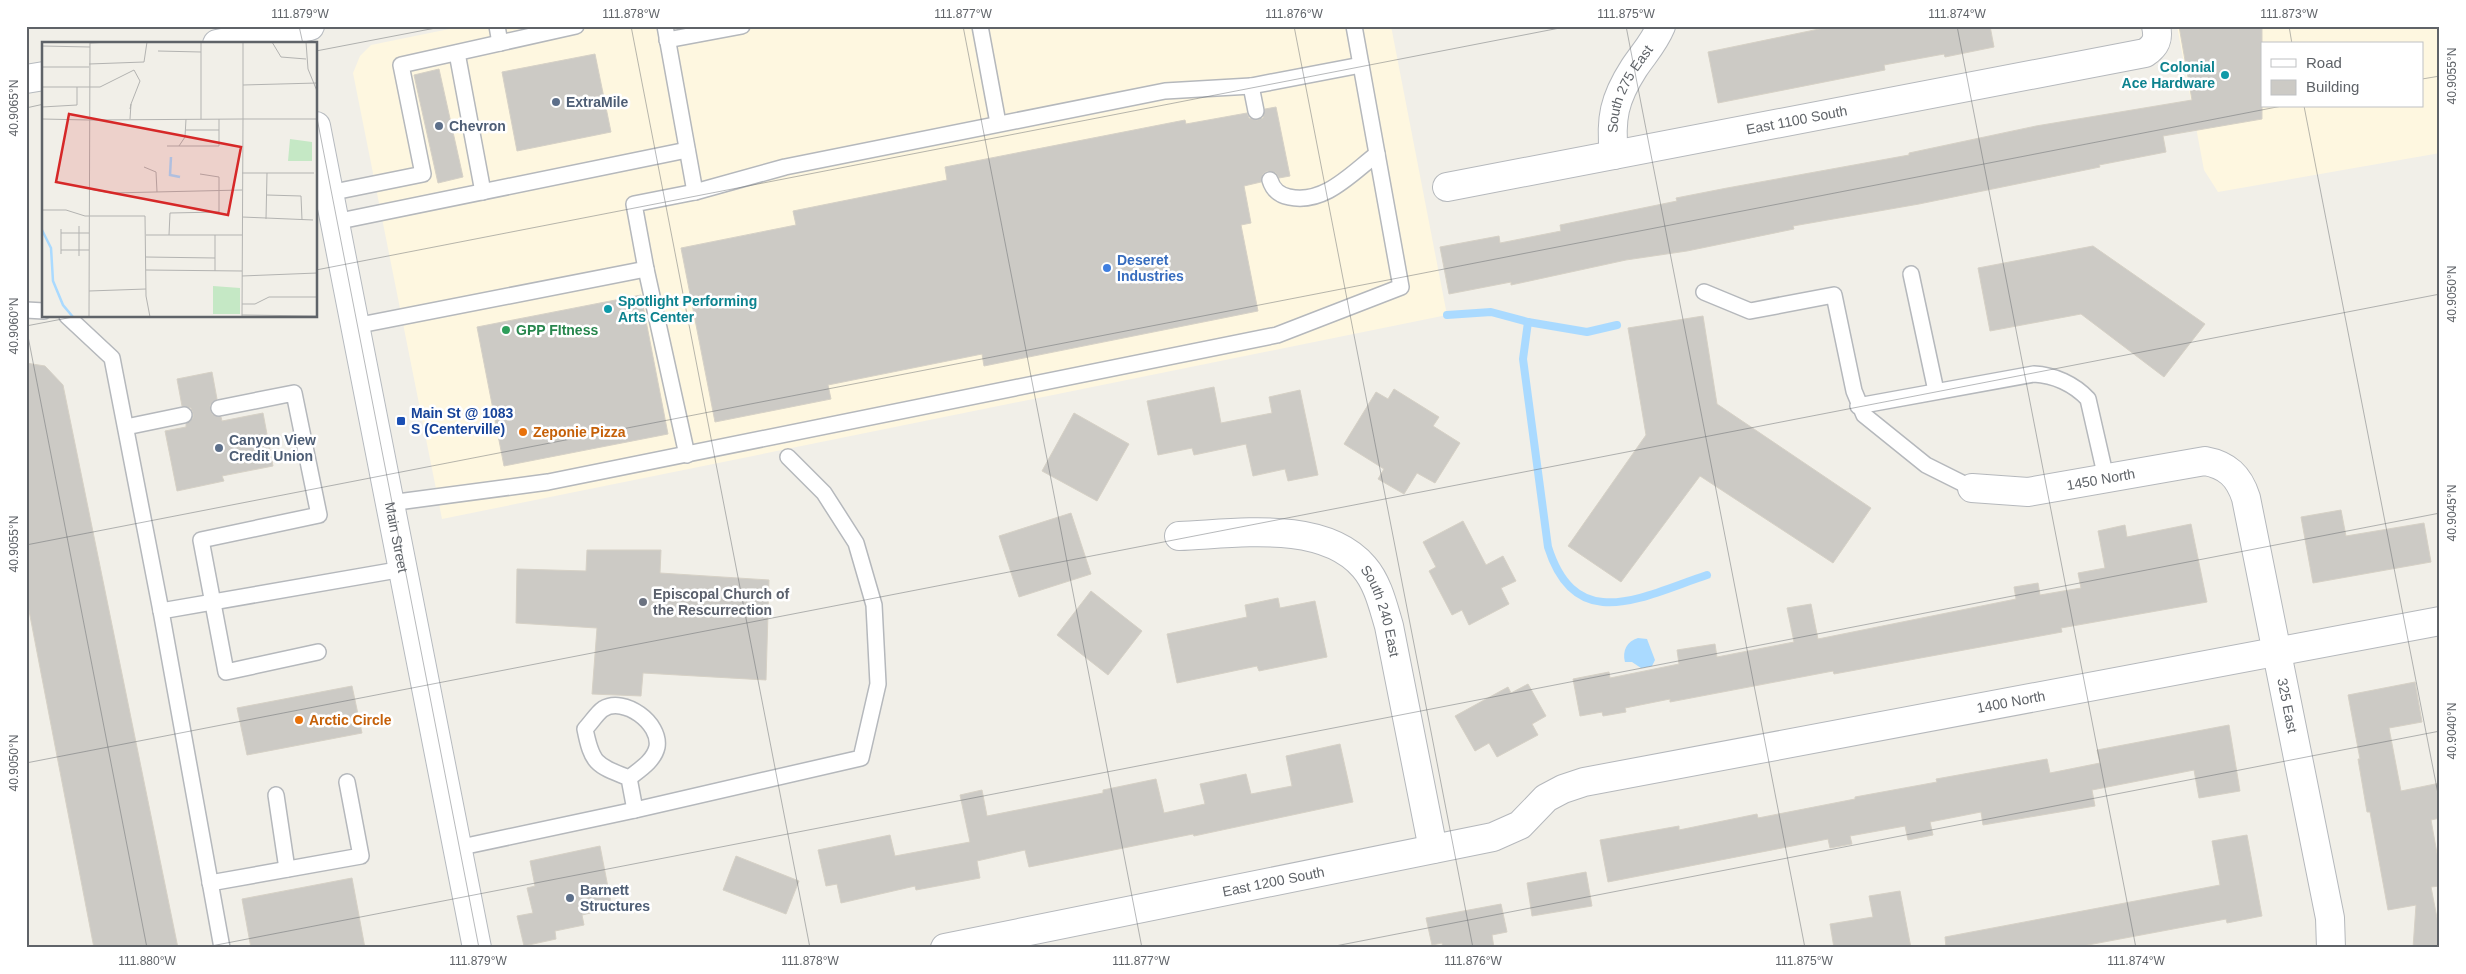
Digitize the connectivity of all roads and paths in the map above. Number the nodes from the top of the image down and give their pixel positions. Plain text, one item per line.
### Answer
1 (497, 26) edge
2 (576, 26) edge
3 (742, 26) edge
4 (980, 26) edge
5 (1354, 26) edge
6 (1661, 26) edge
7 (2156, 26) edge
8 (301, 31) edge
9 (666, 33) edge
10 (230, 42) edge
11 (500, 43) junction
12 (457, 53) junction
13 (1361, 66) junction
14 (42, 76) edge
15 (26, 79) edge
16 (1251, 86) junction
17 (1256, 111) dead end
18 (998, 123) junction
19 (318, 136) edge
20 (687, 150) junction
21 (1377, 154) junction
22 (1614, 155) junction
23 (1270, 180) dead end
24 (1447, 187) dead end
25 (483, 192) junction
26 (695, 192) junction
27 (329, 193) junction
28 (335, 222) junction
29 (646, 270) junction
30 (1911, 274) dead end
31 (1704, 292) dead end
32 (26, 310) edge
33 (42, 311) edge
34 (69, 318) edge
35 (355, 326) junction
36 (1936, 391) junction
37 (1858, 406) junction
38 (219, 408) dead end
39 (184, 415) dead end
40 (126, 428) junction
41 (686, 455) junction
42 (788, 457) dead end
43 (2228, 468) joint
44 (2106, 478) junction
45 (1972, 488) joint
46 (390, 503) junction
47 (1179, 536) dead end
48 (403, 568) junction
49 (213, 602) junction
50 (161, 611) junction
51 (2440, 621) edge
52 (318, 652) dead end
53 (2277, 652) junction
54 (628, 778) junction
55 (347, 782) dead end
56 (1584, 782) joint
57 (276, 795) dead end
58 (635, 810) junction
59 (458, 848) junction
60 (1433, 849) junction
61 (287, 869) junction
62 (210, 883) junction
63 (222, 948) edge
64 (477, 948) edge
65 (946, 948) edge
66 (2331, 948) edge

1 - 11 lane
2 - 11 lane
3 - 9 lane
4 - 18 lane
5 - 13 lane
6 - 22 street, South 275 East
7 - 22 street, East 1100 South
8 - 10 street
9 - 20 lane
11 - 12 lane
12 - 25 lane
12 - 27 lane
13 - 16 lane
13 - 21 lane
14 - 15 street
16 - 17 lane
16 - 18 lane
18 - 26 lane
19 - 27 street, Main Street
20 - 25 lane
20 - 26 lane
21 - 23 lane
21 - 41 lane
22 - 24 street, East 1100 South
25 - 28 lane
26 - 29 lane
27 - 28 street, Main Street
28 - 35 street, Main Street
29 - 35 lane
29 - 41 lane
30 - 36 lane
31 - 37 lane
32 - 33 lane
34 - 40 lane
35 - 46 street, Main Street
36 - 37 lane
36 - 44 lane
37 - 45 lane
38 - 49 lane
39 - 40 lane
40 - 50 lane
41 - 46 lane
42 - 58 lane
43 - 44 street, 1450 North
43 - 53 street, 325 East
44 - 45 street, 1450 North
46 - 48 street, Main Street
47 - 60 street, South 240 East
48 - 49 lane
48 - 59 street, Main Street
49 - 50 lane
49 - 52 lane
50 - 62 lane
51 - 53 street, 1400 North
53 - 56 street, 1400 North
53 - 66 street, 325 East
54 - 54 lane
54 - 58 lane
55 - 61 lane
56 - 60 street, East 1200 South
57 - 61 lane
58 - 59 lane
59 - 64 street, Main Street
60 - 65 street, East 1200 South
61 - 62 lane
62 - 63 lane

